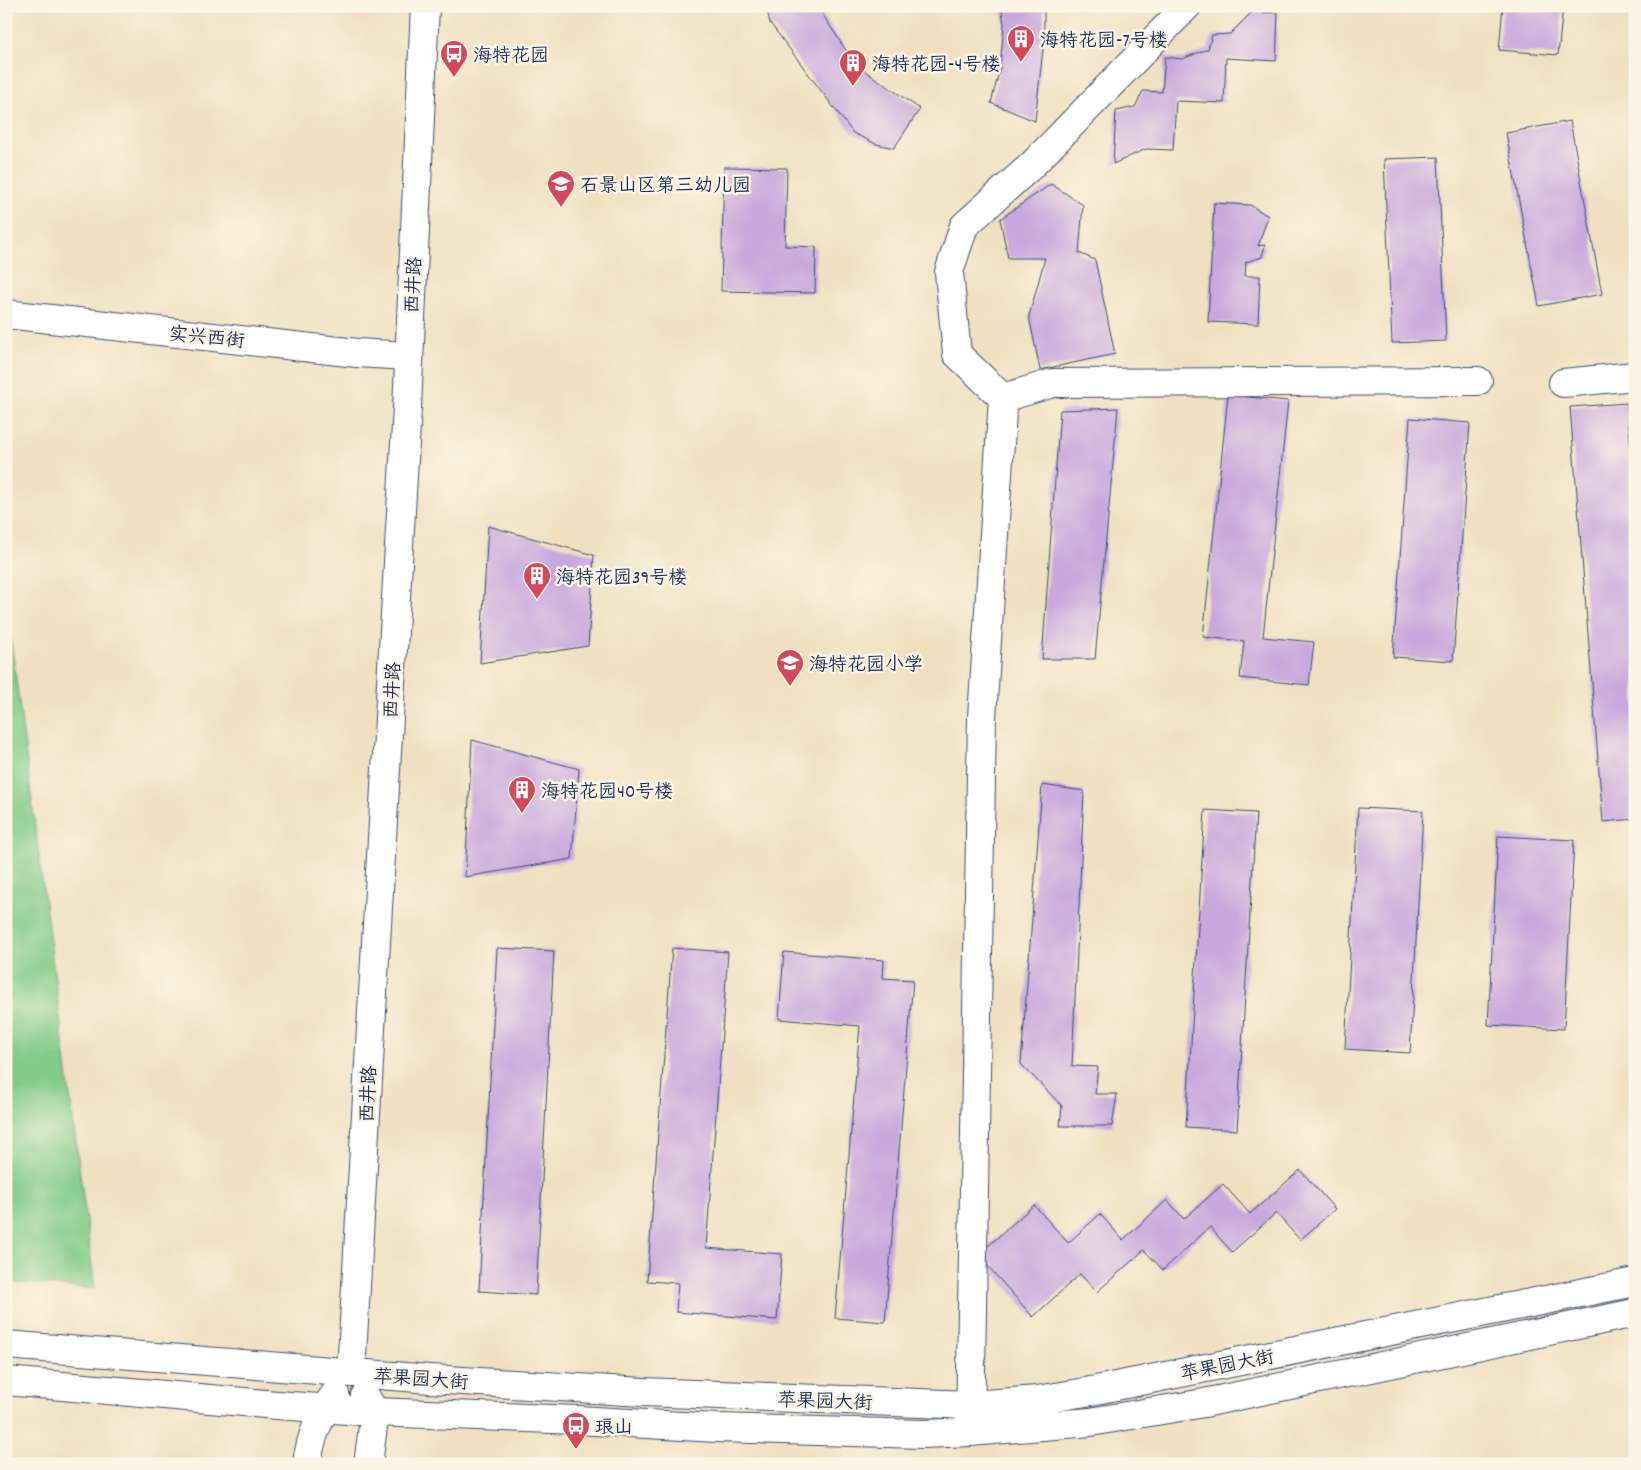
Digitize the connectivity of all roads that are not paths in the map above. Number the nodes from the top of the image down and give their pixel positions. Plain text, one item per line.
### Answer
1 (425, 6) edge
2 (1187, 6) edge
3 (6, 314) edge
4 (408, 356) junction
5 (1635, 376) edge
6 (1478, 381) dead end
7 (1562, 383) dead end
8 (1003, 398) junction
9 (1635, 1282) edge
10 (1635, 1313) edge
11 (6, 1345) edge
12 (351, 1373) junction
13 (6, 1381) edge
14 (971, 1404) junction
15 (325, 1408) junction
16 (375, 1412) junction
17 (970, 1432) junction
18 (307, 1464) edge
19 (368, 1464) edge

1 - 4 street, 西井路
2 - 8 street
3 - 4 street, 实兴西街
4 - 12 street, 西井路
5 - 7 street
6 - 8 street
8 - 14 street
9 - 14 street, 苹果园大街
10 - 17 street, 苹果园大街
11 - 12 street, 苹果园大街
12 - 14 street, 苹果园大街
12 - 15 street
12 - 16 street
13 - 15 street, 苹果园大街
14 - 17 street
15 - 16 street, 苹果园大街
15 - 18 street
16 - 17 street, 苹果园大街
16 - 19 street

